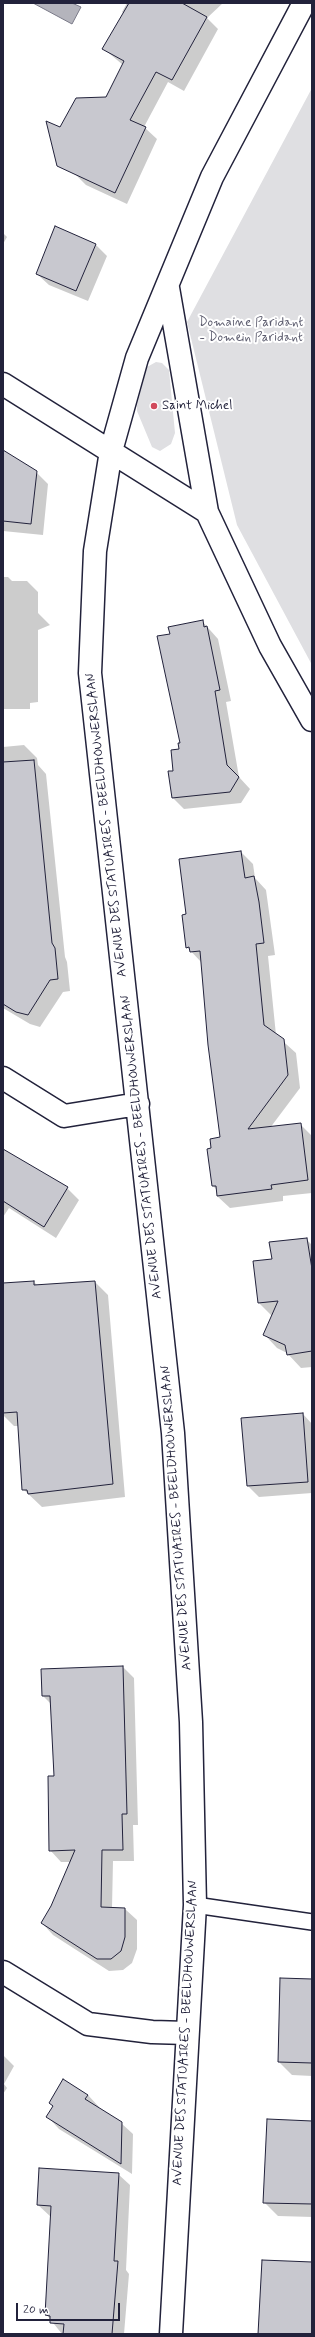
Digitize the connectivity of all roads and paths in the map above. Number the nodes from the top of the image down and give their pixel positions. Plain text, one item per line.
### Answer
1 (304, 3) edge
2 (168, 288) junction
3 (3, 384) edge
4 (111, 452) junction
5 (207, 512) junction
6 (312, 720) edge
7 (3, 1078) edge
8 (138, 1104) junction
9 (195, 1905) junction
10 (312, 1922) edge
11 (3, 1972) edge
12 (187, 2032) junction
13 (171, 2334) edge

1 - 2 street, AVENUE DES STATUAIRES - BEELDHOUWERSLAAN
2 - 4 street, AVENUE DES STATUAIRES - BEELDHOUWERSLAAN
2 - 5 street
3 - 4 street
4 - 5 street
4 - 8 street, AVENUE DES STATUAIRES - BEELDHOUWERSLAAN
5 - 6 street
7 - 8 street
8 - 9 street, AVENUE DES STATUAIRES - BEELDHOUWERSLAAN
9 - 10 lane
9 - 12 street, AVENUE DES STATUAIRES - BEELDHOUWERSLAAN
11 - 12 street
12 - 13 street, AVENUE DES STATUAIRES - BEELDHOUWERSLAAN

